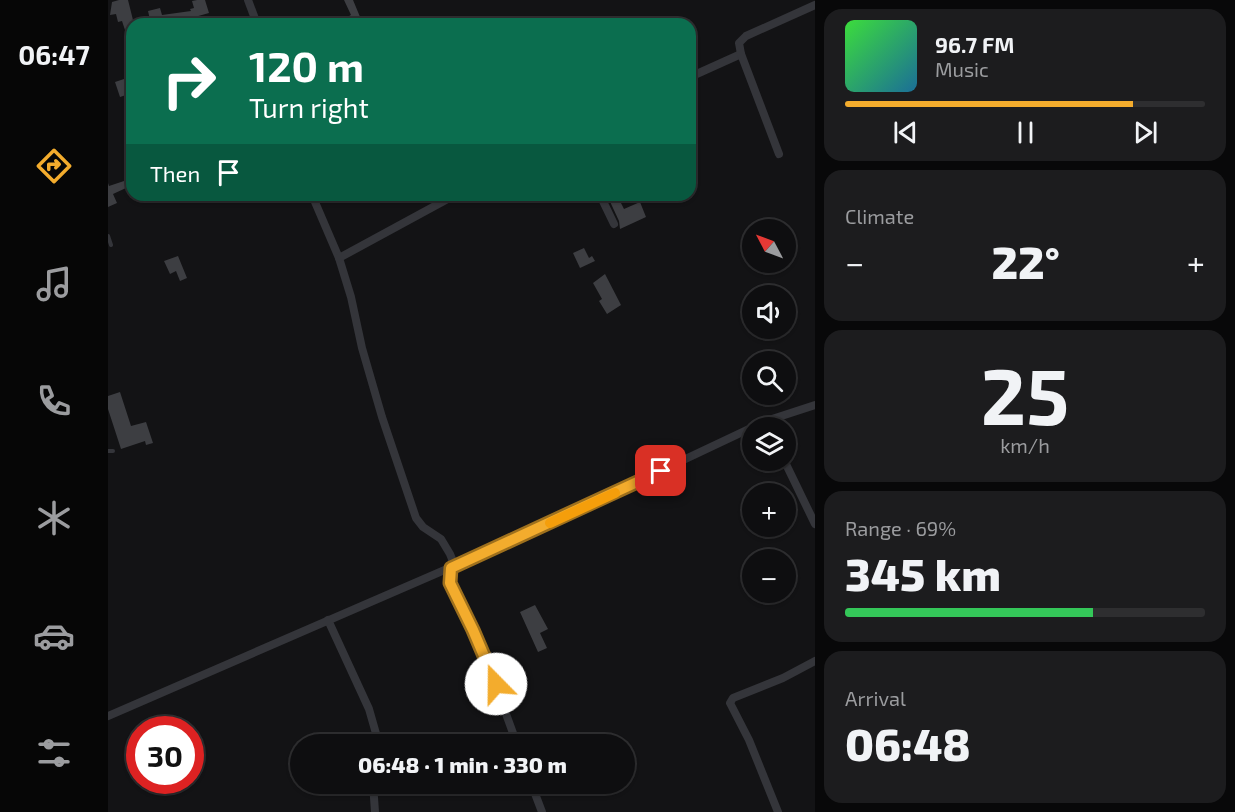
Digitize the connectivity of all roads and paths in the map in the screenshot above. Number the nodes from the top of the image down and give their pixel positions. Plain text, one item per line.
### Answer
1 (248, 0) edge
2 (815, 5) edge
3 (255, 18) edge
4 (741, 54) junction
5 (696, 74) edge
6 (779, 154) dead end
7 (315, 201) edge
8 (445, 201) edge
9 (603, 201) edge
10 (614, 224) dead end
11 (108, 236) edge
12 (111, 245) dead end
13 (339, 258) junction
14 (815, 405) edge
15 (785, 417) edge
16 (742, 435) edge
17 (789, 471) edge
18 (815, 524) edge
19 (451, 568) junction
20 (328, 620) junction
21 (815, 661) edge
22 (108, 716) edge
23 (376, 734) edge
24 (513, 734) edge
25 (374, 794) edge
26 (535, 794) edge
27 (375, 812) edge
28 (542, 812) edge
29 (778, 812) edge

1 - 3 street
2 - 4 street
4 - 5 street
4 - 6 street
7 - 13 street
8 - 13 street
9 - 10 street
11 - 12 lane
13 - 19 street
14 - 15 street
16 - 19 street
17 - 18 street
19 - 20 street
19 - 24 street
20 - 22 street
20 - 23 street
21 - 29 street
25 - 27 street
26 - 28 street

